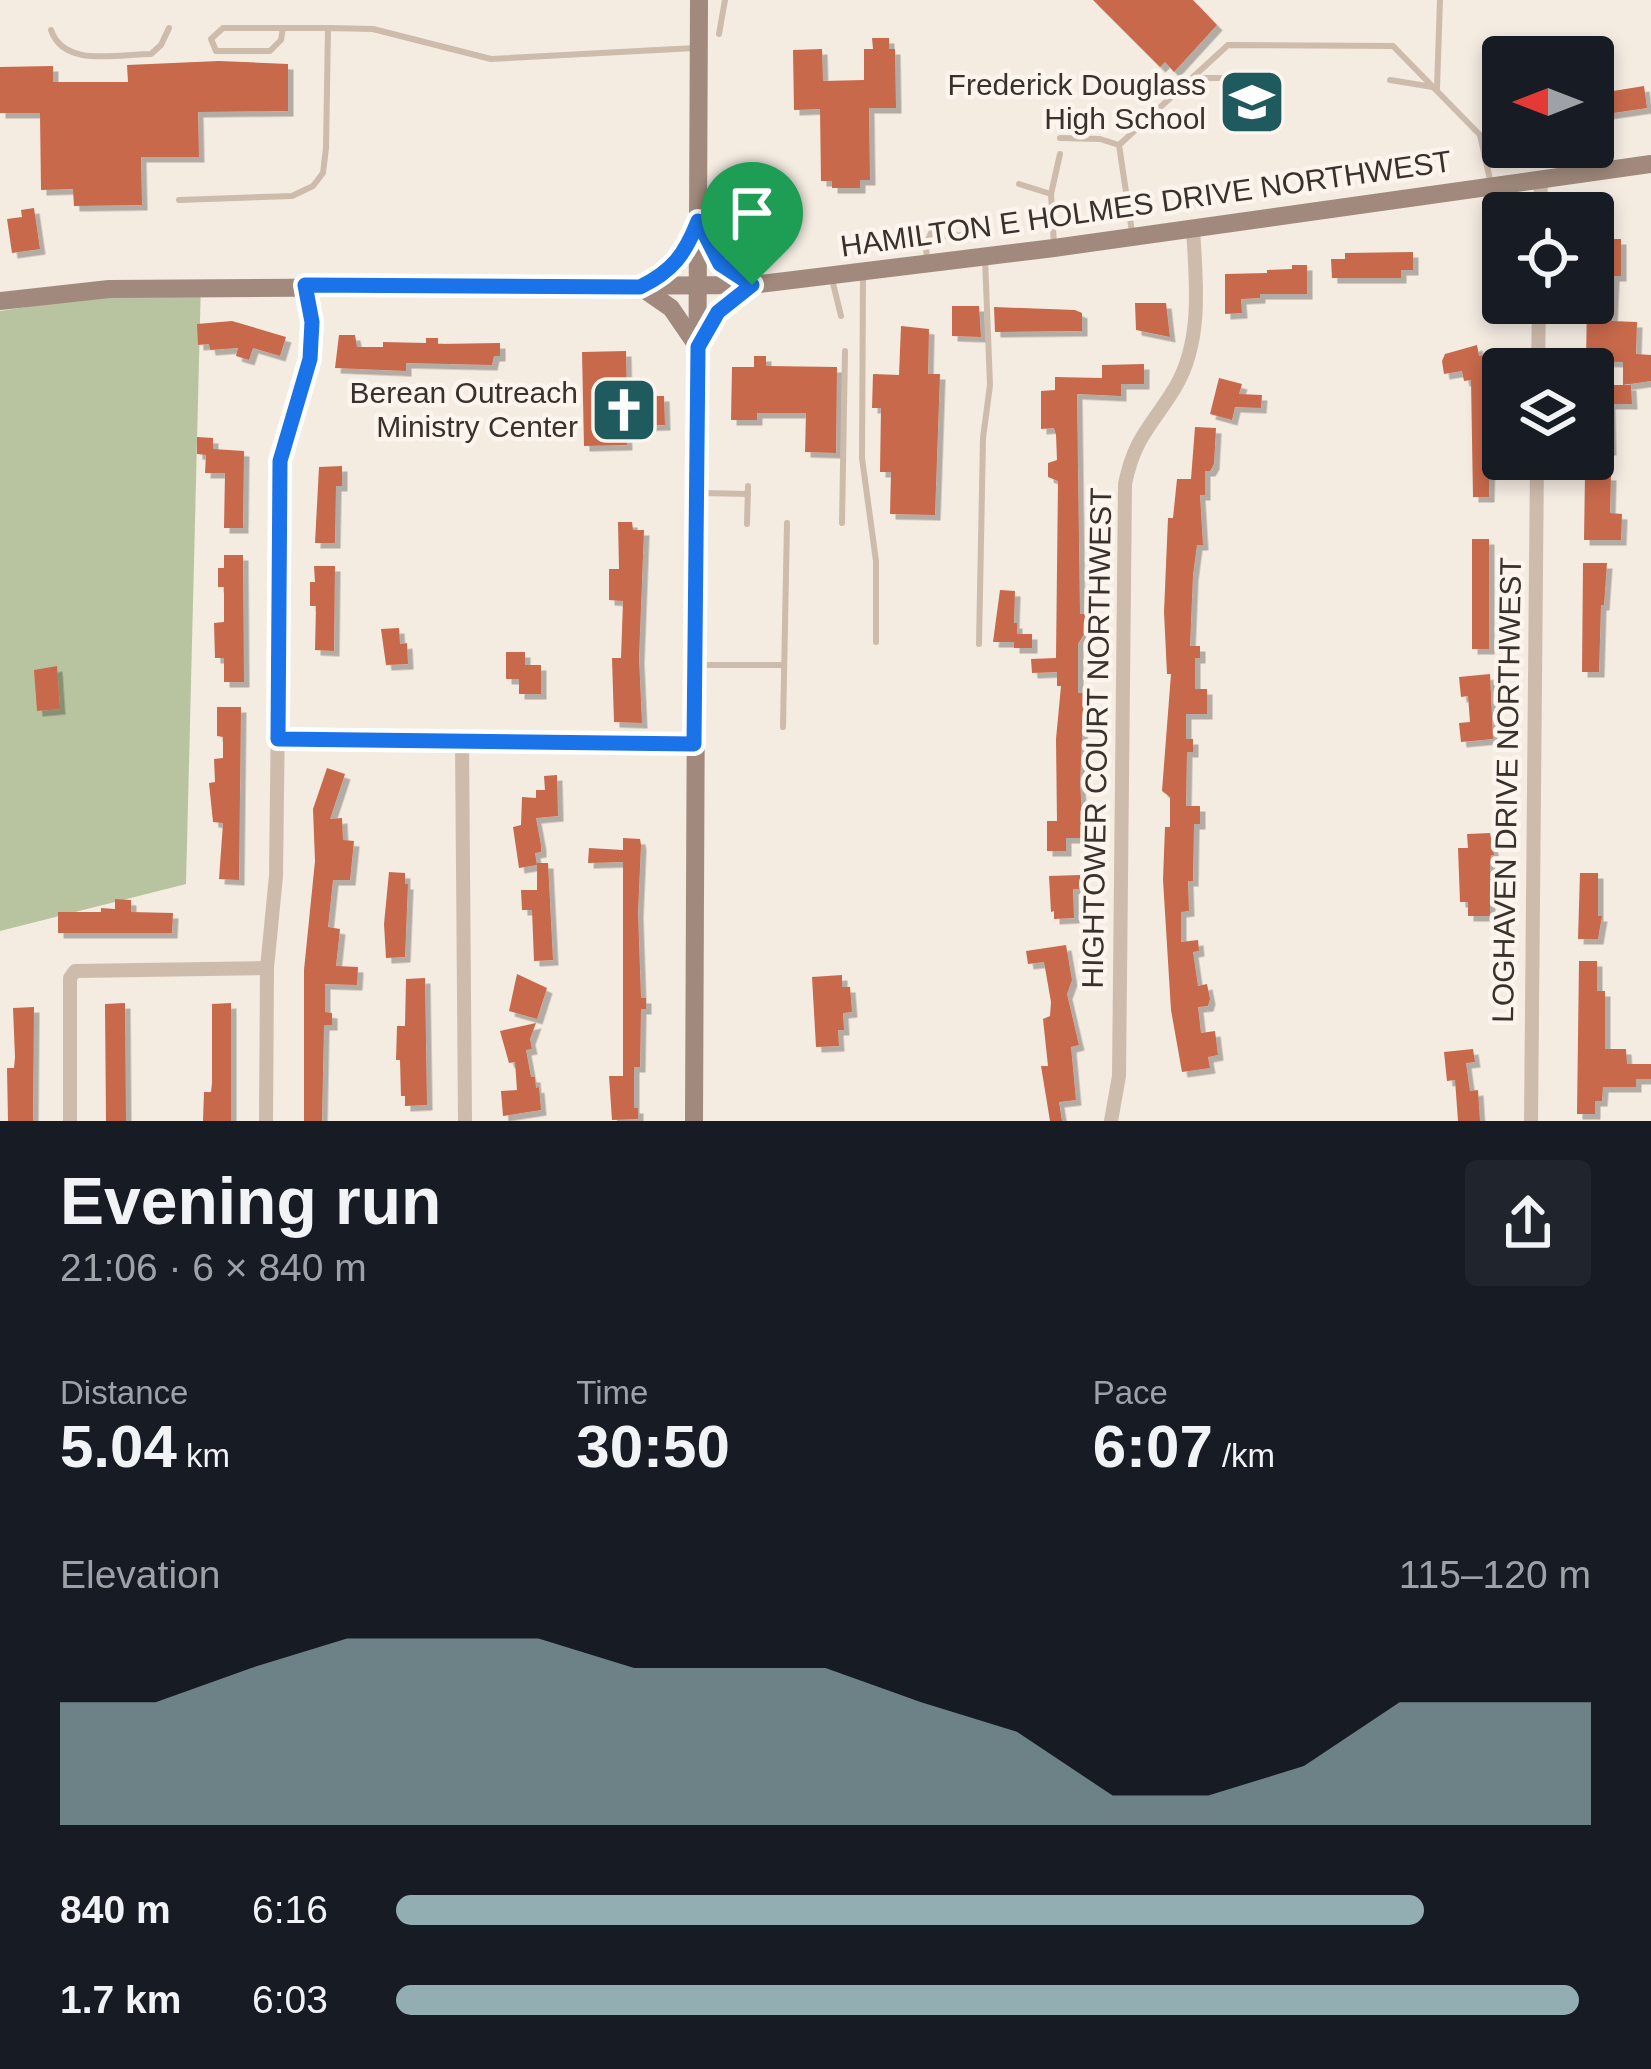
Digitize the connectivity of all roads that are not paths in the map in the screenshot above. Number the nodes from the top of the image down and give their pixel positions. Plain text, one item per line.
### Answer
1 (725, 0) edge
2 (1440, 0) edge
3 (699, 5) edge
4 (723, 13) junction
5 (170, 28) dead end
6 (283, 28) junction
7 (328, 28) junction
8 (51, 30) dead end
9 (719, 34) dead end
10 (699, 47) junction
11 (1193, 78) junction
12 (1258, 78) dead end
13 (1390, 80) dead end
14 (1437, 88) junction
15 (1060, 138) dead end
16 (1119, 146) junction
17 (1060, 154) dead end
18 (1651, 164) edge
19 (1541, 180) junction
20 (1019, 184) dead end
21 (1492, 187) junction
22 (721, 190) dead end
23 (1541, 192) edge
24 (1051, 194) junction
25 (753, 198) dead end
26 (179, 200) dead end
27 (698, 221) junction
28 (934, 226) dead end
29 (1193, 229) junction
30 (1133, 237) junction
31 (722, 239) dead end
32 (1054, 248) junction
33 (969, 249) junction
34 (927, 255) junction
35 (754, 261) dead end
36 (863, 274) junction
37 (832, 278) junction
38 (305, 285) junction
39 (752, 285) junction
40 (640, 287) junction
41 (698, 288) junction
42 (0, 301) edge
43 (841, 316) dead end
44 (698, 347) junction
45 (844, 350) dead end
46 (1537, 480) edge
47 (696, 493) junction
48 (787, 523) dead end
49 (842, 523) dead end
50 (747, 524) dead end
51 (876, 642) dead end
52 (980, 644) dead end
53 (784, 664) junction
54 (694, 665) junction
55 (783, 728) dead end
56 (278, 739) junction
57 (462, 741) junction
58 (694, 744) junction
59 (267, 968) junction
60 (70, 1121) edge
61 (266, 1121) edge
62 (465, 1121) edge
63 (694, 1121) edge
64 (1111, 1121) edge
65 (1531, 1121) edge

1 - 4 lane
2 - 14 lane
3 - 4 lane
3 - 10 main road
4 - 9 lane
5 - 8 lane
6 - 6 lane
6 - 7 lane
7 - 10 lane
7 - 26 lane
10 - 27 main road
11 - 12 lane
11 - 14 lane
11 - 16 lane
13 - 14 lane
14 - 21 lane
15 - 16 lane
16 - 30 lane
17 - 24 lane
18 - 19 main road, HAMILTON E HOLMES DRIVE NORTHWEST
19 - 21 main road, HAMILTON E HOLMES DRIVE NORTHWEST
19 - 23 street
20 - 24 lane
21 - 29 main road, HAMILTON E HOLMES DRIVE NORTHWEST
22 - 25 lane
24 - 32 lane
27 - 39 main road
27 - 40 main road
27 - 41 main road
28 - 34 lane
29 - 30 main road, HAMILTON E HOLMES DRIVE NORTHWEST
29 - 64 street, HIGHTOWER COURT NORTHWEST
30 - 32 main road, HAMILTON E HOLMES DRIVE NORTHWEST
31 - 35 lane
32 - 33 main road, HAMILTON E HOLMES DRIVE NORTHWEST
33 - 34 main road, HAMILTON E HOLMES DRIVE NORTHWEST
33 - 52 lane
34 - 36 main road, HAMILTON E HOLMES DRIVE NORTHWEST
36 - 37 main road, HAMILTON E HOLMES DRIVE NORTHWEST
36 - 51 lane
37 - 39 main road, HAMILTON E HOLMES DRIVE NORTHWEST
37 - 43 lane
38 - 40 main road, HAMILTON E HOLMES DRIVE NORTHWEST
38 - 42 main road, HAMILTON E HOLMES DRIVE NORTHWEST
38 - 56 street
39 - 41 main road, HAMILTON E HOLMES DRIVE NORTHWEST
39 - 44 main road
40 - 41 main road, HAMILTON E HOLMES DRIVE NORTHWEST
40 - 44 main road
41 - 44 main road
44 - 47 main road
45 - 49 lane
46 - 65 street, LOGHAVEN DRIVE NORTHWEST
47 - 50 lane
47 - 54 main road
48 - 53 lane
53 - 54 lane
53 - 55 lane
54 - 58 main road
56 - 57 street
56 - 59 street
57 - 58 street
57 - 62 street
58 - 63 main road
59 - 60 street
59 - 61 street

